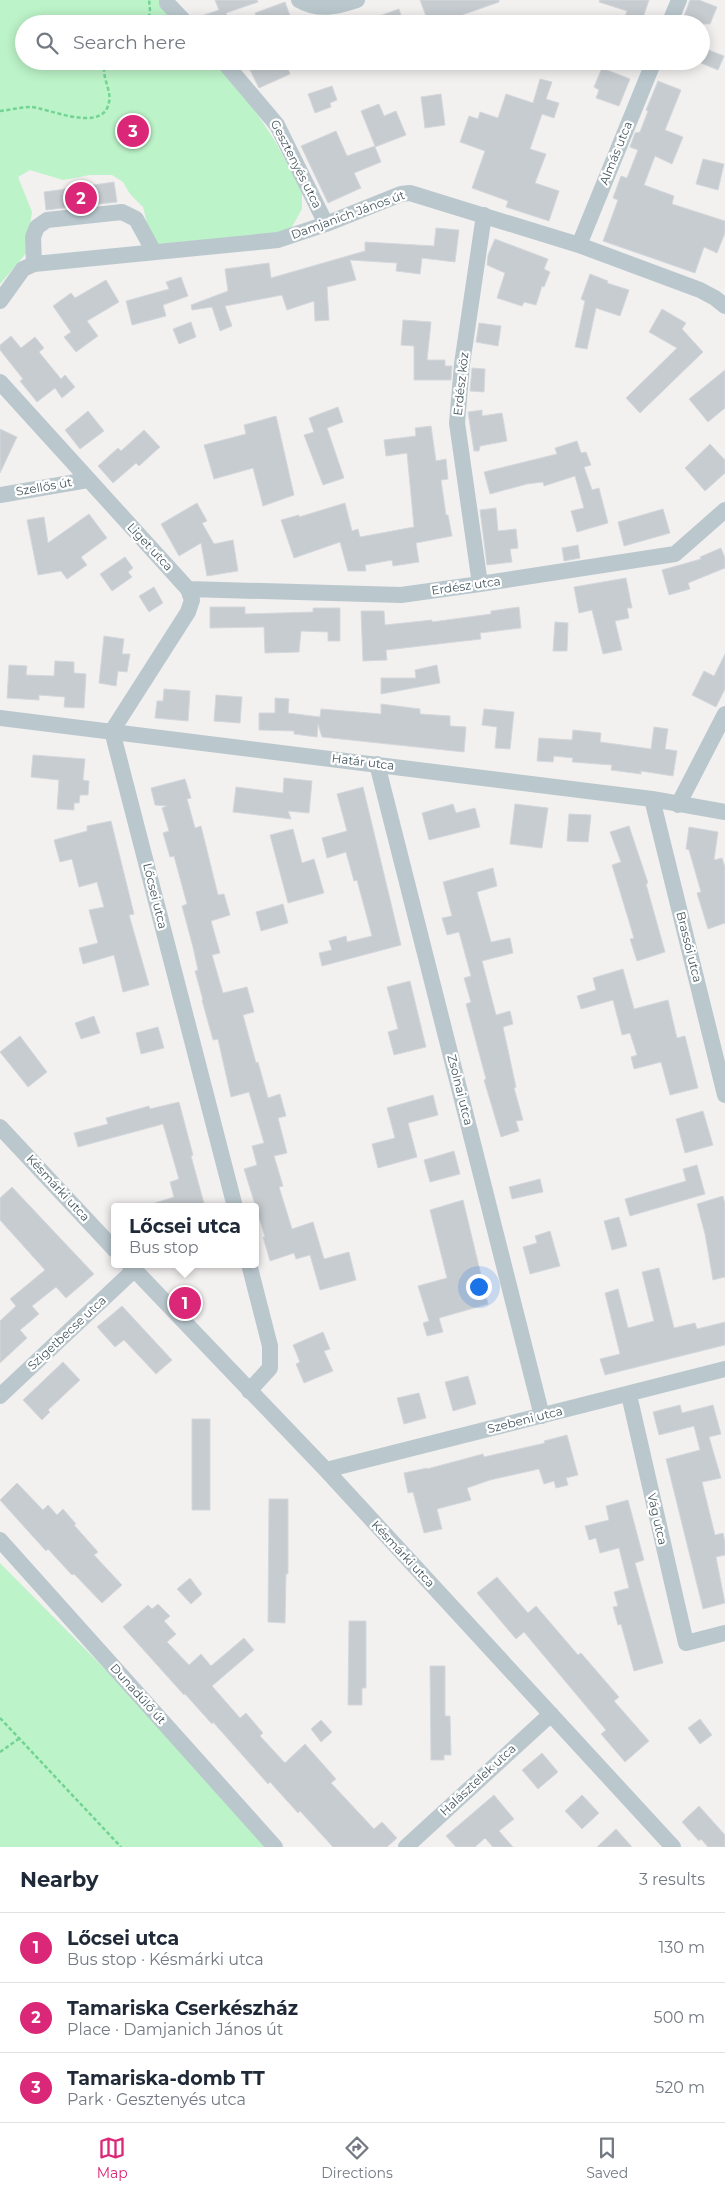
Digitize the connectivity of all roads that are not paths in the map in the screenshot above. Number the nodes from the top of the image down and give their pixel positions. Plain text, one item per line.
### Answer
1 (167, 0) edge
2 (298, 0) edge
3 (357, 0) edge
4 (679, 0) edge
5 (331, 3) edge
6 (178, 15) edge
7 (673, 15) edge
8 (230, 70) edge
9 (650, 70) edge
10 (484, 215) junction
11 (326, 224) junction
12 (578, 245) junction
13 (154, 252) junction
14 (34, 264) junction
15 (0, 301) edge
16 (725, 306) edge
17 (0, 382) edge
18 (88, 480) junction
19 (0, 495) edge
20 (725, 510) edge
21 (480, 584) junction
22 (188, 589) junction
23 (725, 714) edge
24 (0, 718) edge
25 (112, 731) junction
26 (377, 764) junction
27 (652, 800) junction
28 (678, 805) junction
29 (725, 812) edge
30 (725, 1095) edge
31 (0, 1127) edge
32 (234, 1203) edge
33 (111, 1246) edge
34 (131, 1268) edge
35 (133, 1268) edge
36 (251, 1268) edge
37 (725, 1369) edge
38 (249, 1391) junction
39 (628, 1395) junction
40 (0, 1396) edge
41 (542, 1416) junction
42 (326, 1470) junction
43 (0, 1540) edge
44 (725, 1633) edge
45 (550, 1714) junction
46 (275, 1847) edge
47 (406, 1847) edge
48 (673, 1847) edge

1 - 6 street
2 - 5 street
3 - 5 street
4 - 7 street
8 - 11 street, Gesztenyés utca
9 - 12 street, Almás utca
10 - 11 street, Damjanich János út
10 - 12 street, Damjanich János út
10 - 21 street, Erdész köz
11 - 13 street, Damjanich János út
12 - 16 street, Damjanich János út
13 - 14 street, Damjanich János út
13 - 14 street
14 - 15 street
17 - 18 street, Liget utca
18 - 19 street, Szellős út
18 - 22 street, Liget utca
20 - 21 street, Erdész utca
21 - 22 street, Erdész utca
22 - 25 street
23 - 28 street
24 - 25 street, Határ utca
25 - 26 street, Határ utca
25 - 32 street, Lőcsei utca
26 - 27 street, Határ utca
26 - 41 street, Zsolnai utca
27 - 28 street, Határ utca
27 - 30 street, Brassói utca
28 - 29 street, Határ utca
31 - 33 street, Késmárki utca
34 - 40 street, Szigetbecse utca
35 - 38 street, Késmárki utca
36 - 38 street
37 - 39 street, Szebeni utca
38 - 42 street, Késmárki utca
39 - 41 street, Szebeni utca
39 - 44 street, Vág utca
41 - 42 street, Szebeni utca
42 - 45 street, Késmárki utca
43 - 46 street, Dunadűlő út
45 - 47 street, Halásztelek utca
45 - 48 street, Késmárki utca

